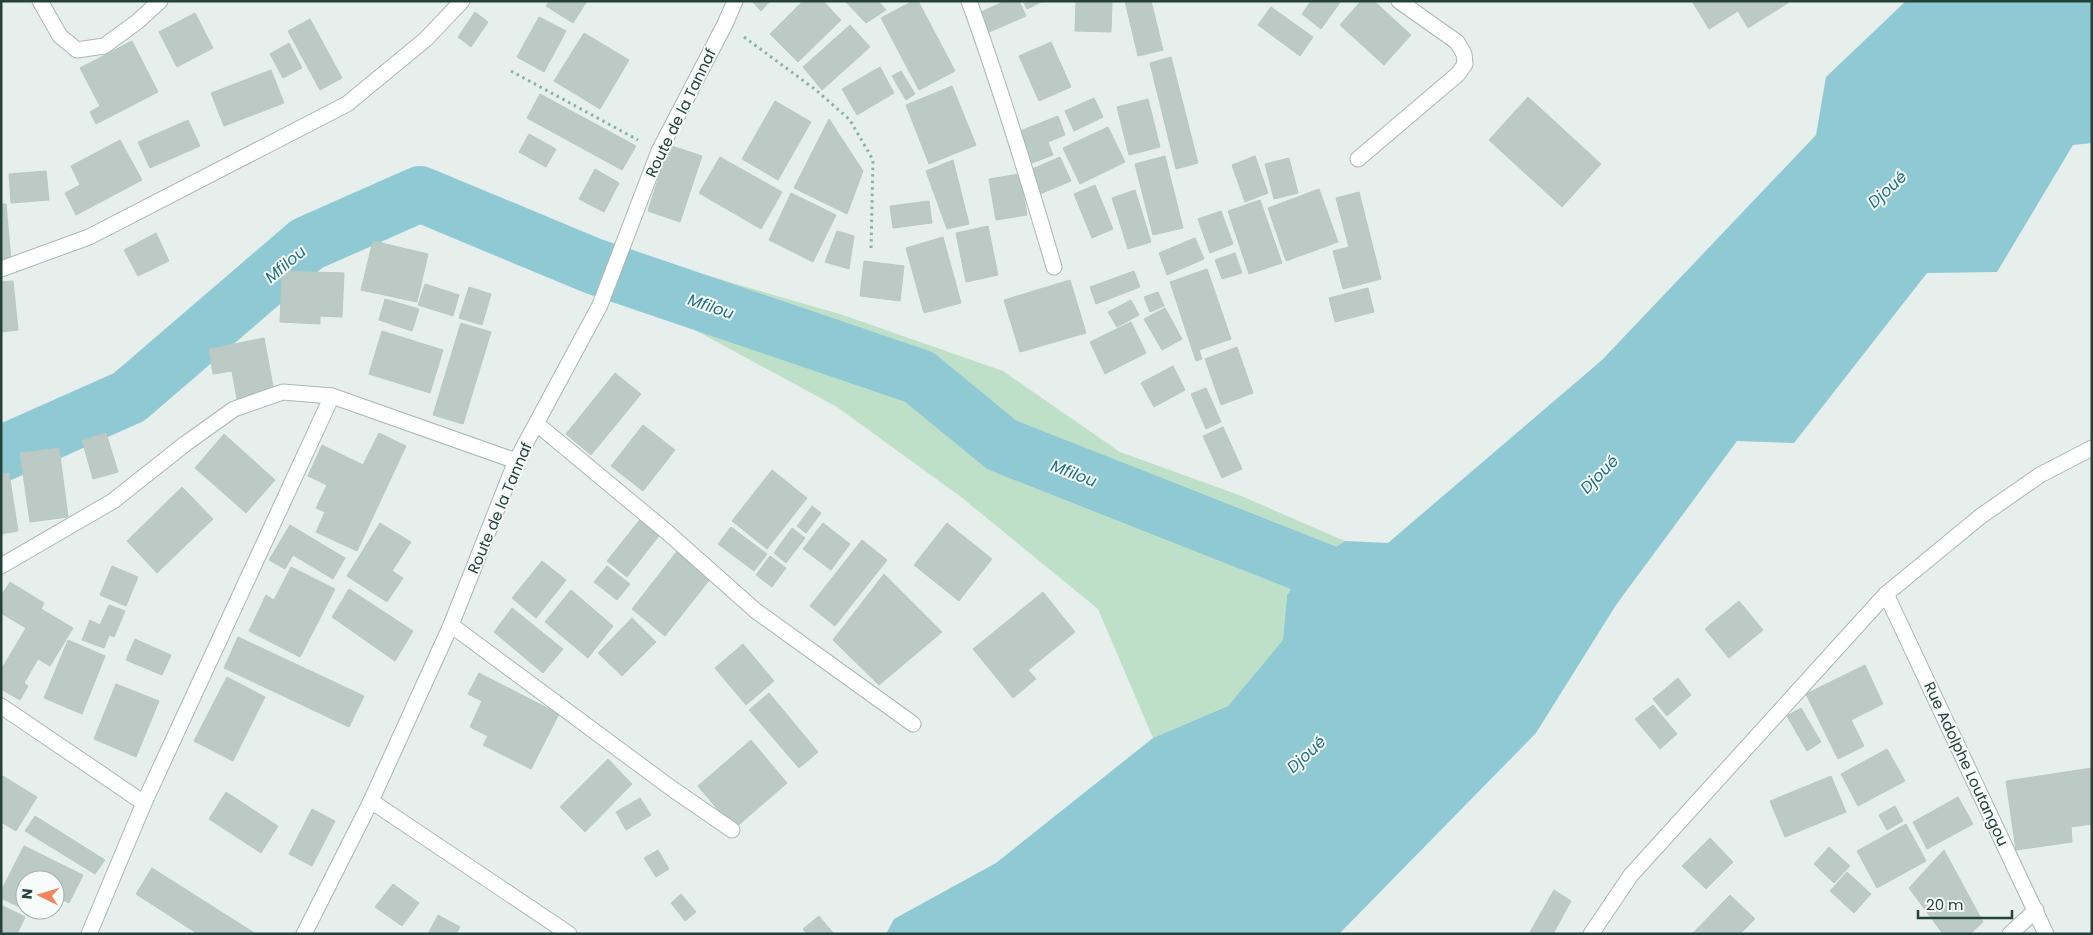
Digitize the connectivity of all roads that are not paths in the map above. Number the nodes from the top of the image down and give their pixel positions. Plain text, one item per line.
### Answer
1 (40, 1) edge
2 (160, 1) edge
3 (462, 1) edge
4 (735, 1) edge
5 (970, 1) edge
6 (1399, 1) edge
7 (1358, 158) dead end
8 (1054, 267) dead end
9 (1, 269) edge
10 (332, 396) junction
11 (537, 424) junction
12 (2092, 448) edge
13 (516, 461) junction
14 (1, 566) edge
15 (1886, 594) junction
16 (451, 625) junction
17 (1, 706) edge
18 (913, 724) dead end
19 (371, 801) junction
20 (144, 803) junction
21 (732, 830) dead end
22 (2036, 910) junction
23 (89, 934) edge
24 (304, 934) edge
25 (569, 934) edge
26 (1591, 934) edge
27 (2010, 934) edge
28 (2046, 934) edge

1 - 2 street
3 - 9 street
4 - 11 street, Route de la Tannaf
5 - 8 street
6 - 7 street
10 - 13 street
10 - 14 street
10 - 20 street
11 - 13 street, Route de la Tannaf
11 - 18 street
12 - 15 street
13 - 16 street, Route de la Tannaf
15 - 22 street, Rue Adolphe Loutangou
15 - 26 street
16 - 19 street, Route de la Tannaf
16 - 21 street
17 - 20 street
19 - 24 street, Route de la Tannaf
19 - 25 street
20 - 23 street
22 - 27 street
22 - 28 street, Rue Adolphe Loutangou

